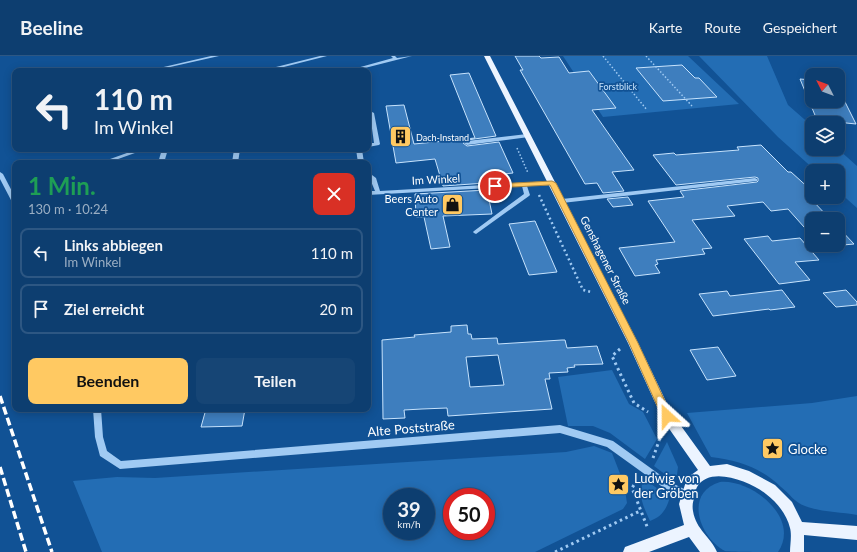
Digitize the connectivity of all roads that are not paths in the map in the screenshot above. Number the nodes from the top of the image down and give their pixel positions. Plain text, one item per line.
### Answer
1 (217, 56) edge
2 (325, 56) edge
3 (410, 56) edge
4 (487, 56) edge
5 (395, 58) edge
6 (162, 68) edge
7 (275, 68) edge
8 (359, 68) edge
9 (371, 113) edge
10 (527, 136) junction
11 (467, 143) dead end
12 (371, 145) edge
13 (134, 152) edge
14 (111, 160) edge
15 (0, 174) edge
16 (371, 176) edge
17 (755, 180) dead end
18 (552, 183) junction
19 (524, 185) junction
20 (378, 192) junction
21 (371, 193) edge
22 (12, 196) edge
23 (562, 201) junction
24 (476, 232) dead end
25 (97, 412) edge
26 (707, 472) junction
27 (687, 494) junction
28 (797, 528) junction
29 (692, 529) junction
30 (857, 533) edge
31 (630, 552) edge
32 (710, 552) edge
33 (797, 552) edge

1 - 6 street
2 - 7 street
3 - 5 street
4 - 10 main road, Genshagener Straße
5 - 8 street
9 - 12 street
10 - 11 street
10 - 18 main road, Genshagener Straße
13 - 14 street
15 - 22 street
16 - 20 street
17 - 23 street
18 - 19 street, Im Winkel
18 - 23 main road, Genshagener Straße
19 - 20 street, Im Winkel
19 - 24 street
20 - 21 street, Im Winkel
23 - 26 main road, Genshagener Straße
25 - 27 street, Alte Poststraße
26 - 27 main road
26 - 28 main road
27 - 29 main road
28 - 30 main road
28 - 33 main road
29 - 31 main road
29 - 32 main road

